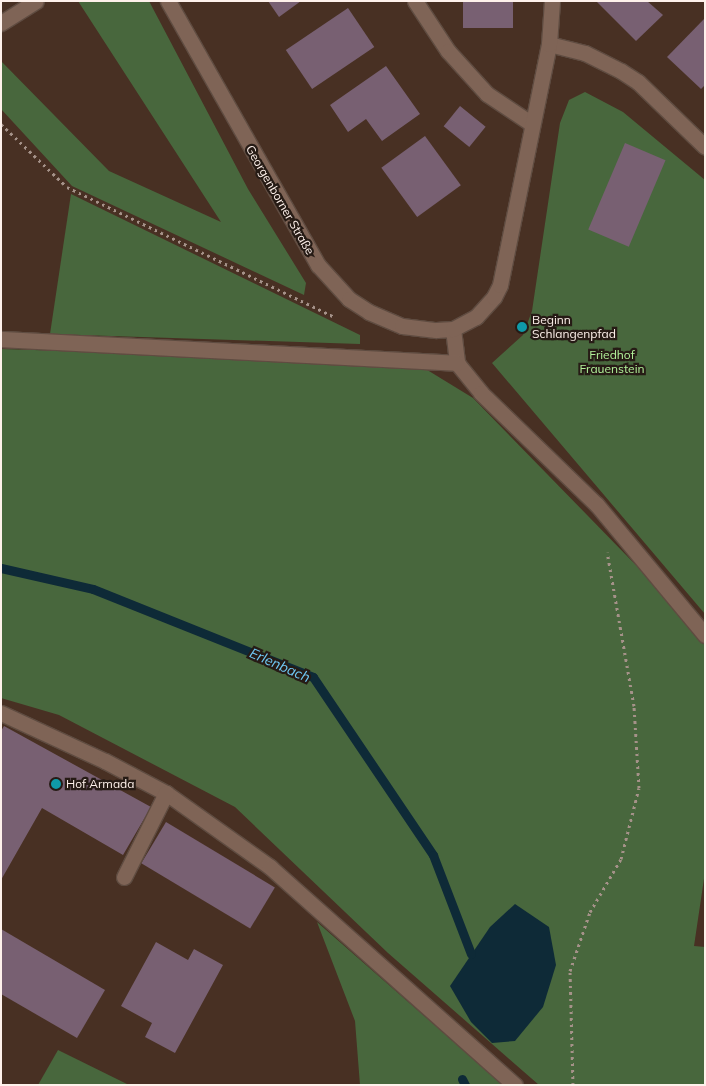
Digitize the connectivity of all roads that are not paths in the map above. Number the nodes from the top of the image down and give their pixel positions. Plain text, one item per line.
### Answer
1 (36, 1) edge
2 (168, 1) edge
3 (415, 1) edge
4 (552, 1) edge
5 (1, 23) edge
6 (549, 44) junction
7 (532, 124) junction
8 (705, 147) edge
9 (453, 329) junction
10 (1, 339) edge
11 (457, 363) junction
12 (705, 635) edge
13 (1, 713) edge
14 (166, 793) junction
15 (124, 877) dead end
16 (515, 1085) edge

1 - 5 main road
2 - 9 main road, Georgenborner Straße
3 - 7 main road
4 - 6 main road, Georgenborner Straße
6 - 7 main road, Georgenborner Straße
6 - 8 main road
7 - 9 main road, Georgenborner Straße
9 - 11 main road
10 - 11 main road
11 - 12 main road
13 - 14 main road
14 - 15 main road
14 - 16 main road

